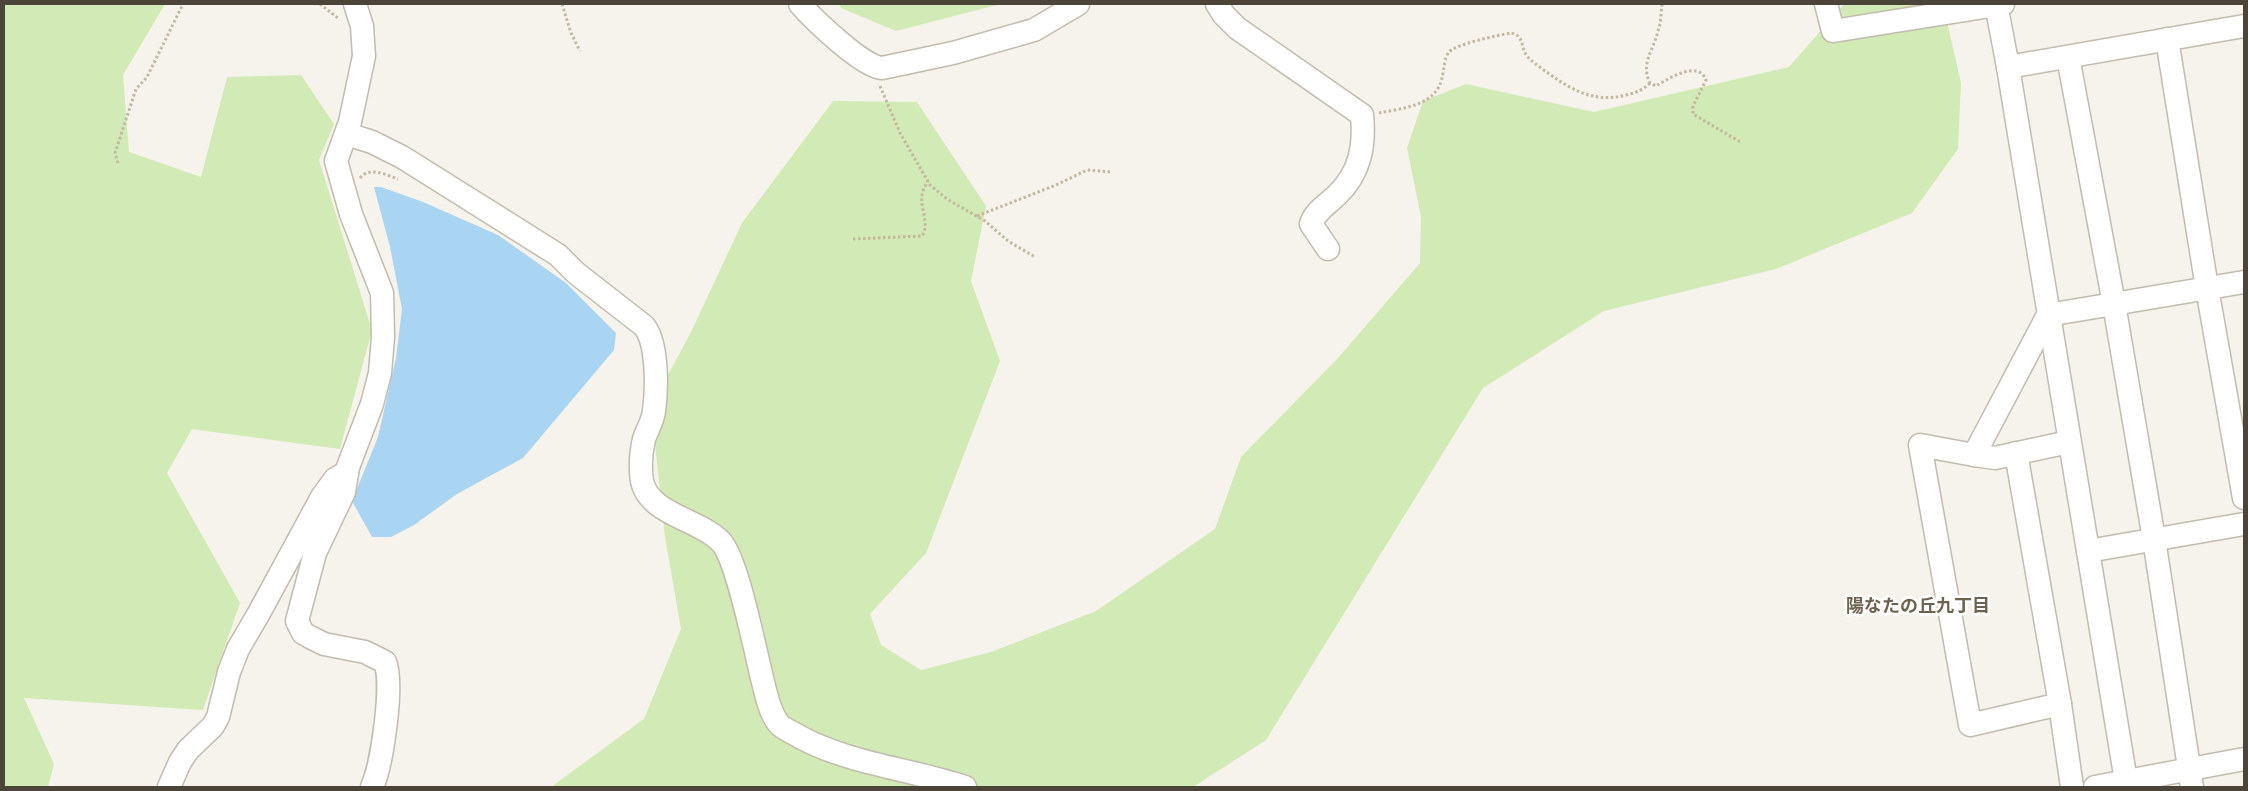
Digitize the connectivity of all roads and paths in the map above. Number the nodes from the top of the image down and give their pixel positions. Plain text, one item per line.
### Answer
1 (183, 4) edge
2 (356, 4) edge
3 (562, 4) edge
4 (800, 4) edge
5 (1078, 4) edge
6 (1217, 4) edge
7 (1662, 4) edge
8 (1826, 4) edge
9 (1998, 4) edge
10 (2244, 26) edge
11 (2167, 39) junction
12 (580, 51) dead end
13 (2068, 57) junction
14 (875, 67) junction
15 (2008, 67) junction
16 (1650, 83) junction
17 (1362, 115) junction
18 (347, 134) junction
19 (1742, 143) dead end
20 (118, 163) dead end
21 (1112, 172) dead end
22 (400, 179) dead end
23 (928, 181) junction
24 (359, 184) dead end
25 (977, 216) junction
26 (853, 240) dead end
27 (1328, 249) dead end
28 (1035, 257) dead end
29 (2244, 282) edge
30 (2207, 288) junction
31 (2114, 304) junction
32 (2048, 315) junction
33 (2069, 442) junction
34 (2016, 454) junction
35 (1974, 455) junction
36 (347, 472) junction
37 (2244, 498) edge
38 (2244, 524) edge
39 (2154, 539) junction
40 (2088, 551) junction
41 (2060, 704) junction
42 (2244, 759) edge
43 (2190, 778) edge
44 (2127, 784) edge
45 (170, 787) edge
46 (372, 787) edge
47 (965, 787) edge
48 (2072, 787) edge
49 (2095, 787) edge

1 - 20 path
2 - 18 street
3 - 12 path
4 - 14 street
5 - 14 street
6 - 17 street
7 - 16 path
8 - 9 street
9 - 15 street
10 - 11 street
11 - 13 street
11 - 30 street
13 - 15 street
13 - 31 street
14 - 23 path
15 - 32 street
16 - 17 path
16 - 19 path
17 - 27 street
18 - 36 street
18 - 47 street
21 - 25 path
22 - 24 path
23 - 25 path
23 - 26 path
25 - 28 path
29 - 30 street
30 - 31 street
30 - 37 street
31 - 32 street
31 - 39 street
32 - 33 street
32 - 35 street
33 - 34 street
33 - 40 street
34 - 35 street
34 - 41 street
35 - 41 street
36 - 45 street
36 - 46 street
38 - 39 street
39 - 40 street
39 - 43 street
40 - 44 street
41 - 48 street
42 - 43 street
43 - 44 street
44 - 49 street

